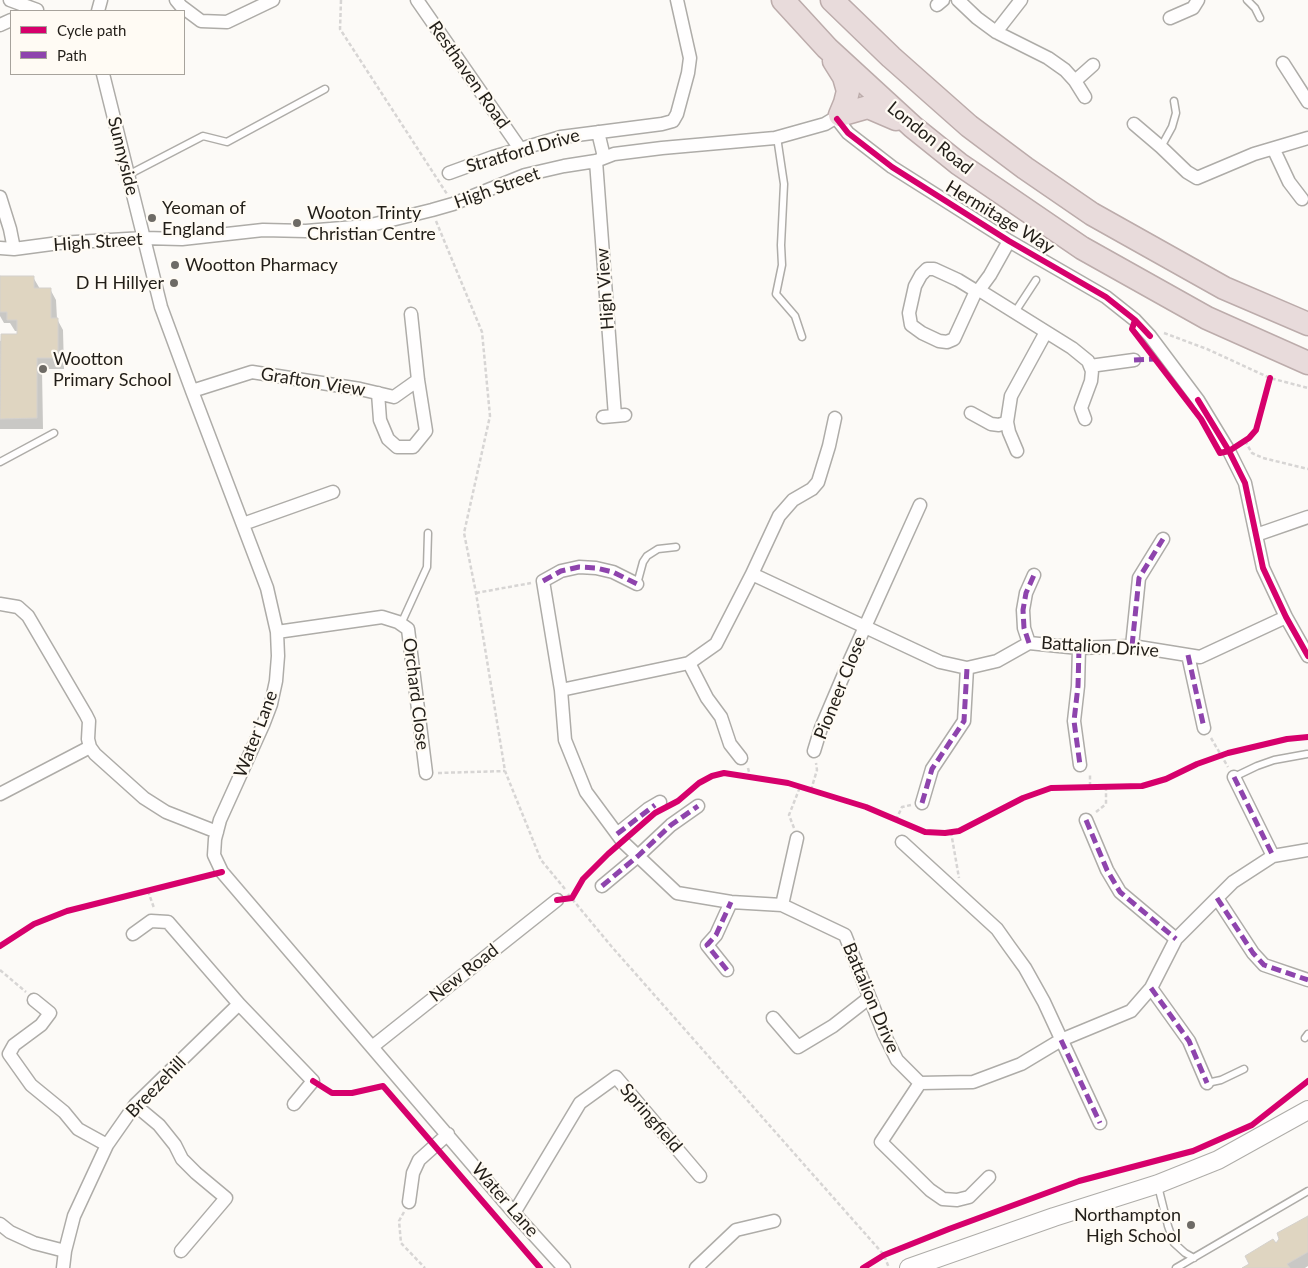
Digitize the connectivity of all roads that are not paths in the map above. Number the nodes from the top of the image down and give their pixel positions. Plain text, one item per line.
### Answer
1 (10, 0) edge
2 (176, 0) edge
3 (273, 0) edge
4 (417, 0) edge
5 (677, 0) edge
6 (783, 0) edge
7 (832, 0) edge
8 (958, 0) edge
9 (1021, 0) edge
10 (1198, 0) edge
11 (1247, 0) edge
12 (35, 10) edge
13 (1170, 18) dead end
14 (1260, 18) dead end
15 (996, 32) junction
16 (827, 48) junction
17 (1282, 63) dead end
18 (1093, 65) dead end
19 (102, 75) edge
20 (1075, 81) junction
21 (325, 90) dead end
22 (1086, 97) dead end
23 (1174, 101) dead end
24 (1308, 102) edge
25 (838, 117) junction
26 (1134, 124) dead end
27 (913, 127) junction
28 (598, 132) junction
29 (777, 137) junction
30 (1308, 138) edge
31 (1161, 147) junction
32 (521, 150) junction
33 (1274, 150) junction
34 (600, 159) junction
35 (449, 173) dead end
36 (128, 175) junction
37 (0, 197) edge
38 (1302, 199) dead end
39 (144, 238) junction
40 (1009, 241) junction
41 (0, 248) edge
42 (14, 249) junction
43 (1036, 280) dead end
44 (978, 291) junction
45 (1015, 312) junction
46 (411, 314) dead end
47 (1308, 324) edge
48 (1046, 332) junction
49 (802, 337) dead end
50 (1134, 360) dead end
51 (1308, 363) edge
52 (1090, 366) junction
53 (418, 380) junction
54 (192, 392) junction
55 (378, 393) junction
56 (971, 413) dead end
57 (614, 416) dead end
58 (835, 418) dead end
59 (1085, 419) dead end
60 (1007, 422) junction
61 (54, 433) dead end
62 (1017, 451) dead end
63 (0, 462) edge
64 (333, 492) dead end
65 (920, 506) dead end
66 (1308, 517) edge
67 (243, 524) junction
68 (428, 533) dead end
69 (1256, 536) junction
70 (1163, 539) dead end
71 (676, 547) dead end
72 (752, 574) junction
73 (1034, 575) dead end
74 (637, 584) joint
75 (0, 604) edge
76 (1286, 617) junction
77 (401, 624) junction
78 (866, 626) junction
79 (277, 632) junction
80 (1029, 643) junction
81 (1132, 646) junction
82 (1079, 648) junction
83 (1188, 655) junction
84 (1308, 656) edge
85 (689, 663) junction
86 (967, 668) junction
87 (561, 690) junction
88 (1204, 728) road end
89 (90, 747) junction
90 (814, 751) road end
91 (1307, 754) edge
92 (741, 758) dead end
93 (1080, 765) dead end
94 (426, 773) road end
95 (1234, 777) joint
96 (0, 794) edge
97 (660, 802) dead end
98 (922, 803) road end
99 (698, 806) dead end
100 (1086, 820) road end
101 (217, 832) junction
102 (617, 834) junction
103 (797, 838) road end
104 (902, 842) dead end
105 (1308, 850) edge
106 (638, 856) junction
107 (1273, 856) junction
108 (602, 886) dead end
109 (568, 897) dead end
110 (1217, 898) junction
111 (731, 902) junction
112 (782, 905) junction
113 (133, 934) dead end
114 (1176, 939) junction
115 (727, 970) dead end
116 (1308, 980) edge
117 (1151, 988) junction
118 (869, 998) junction
119 (34, 1000) road end
120 (239, 1004) junction
121 (773, 1018) dead end
122 (1061, 1040) junction
123 (372, 1046) junction
124 (1244, 1069) dead end
125 (920, 1083) junction
126 (1206, 1083) joint
127 (294, 1104) dead end
128 (135, 1105) junction
129 (1308, 1110) edge
130 (1100, 1123) dead end
131 (448, 1134) junction
132 (107, 1145) junction
133 (700, 1176) dead end
134 (989, 1177) dead end
135 (1158, 1184) junction
136 (1308, 1191) edge
137 (409, 1202) road end
138 (514, 1213) junction
139 (774, 1221) dead end
140 (0, 1224) edge
141 (64, 1251) junction
142 (181, 1251) dead end
143 (1194, 1258) junction
144 (63, 1268) edge
145 (563, 1268) edge
146 (696, 1268) edge
147 (909, 1268) edge
148 (1176, 1268) edge

1 - 12 street
2 - 3 street
4 - 32 street, Resthaven Road
5 - 28 street, Stratford Drive
6 - 16 highway, London Road
7 - 47 highway, London Road
8 - 15 street
9 - 15 street
10 - 13 street
11 - 14 lane
15 - 20 street
16 - 25 highway
16 - 27 highway, London Road
17 - 24 street
18 - 20 street
19 - 36 street, Sunnyside
20 - 22 street
21 - 36 lane
23 - 31 lane
25 - 27 highway
25 - 29 street, High Street
25 - 40 street, Hermitage Way
26 - 31 street
27 - 51 highway, London Road
28 - 32 street, Stratford Drive
28 - 34 street, Stratford Drive
29 - 34 street, High Street
29 - 49 lane
30 - 33 street
31 - 33 street
32 - 35 street, Stratford Drive
33 - 38 street
34 - 39 street, High Street
34 - 57 street, High View
36 - 39 street, Sunnyside
37 - 42 street
39 - 42 street, High Street
39 - 54 street, Water Lane
40 - 44 street
40 - 69 street, Hermitage Way
41 - 42 street, High Street
43 - 45 lane
44 - 44 street
44 - 45 street
45 - 48 street
46 - 53 street, Grafton View
48 - 52 street
48 - 60 street
50 - 52 street
52 - 59 street
53 - 55 street, Grafton View
53 - 55 street, Grafton View
54 - 55 street, Grafton View
54 - 67 street, Water Lane
56 - 60 street
58 - 72 street
60 - 62 street
61 - 63 lane
64 - 67 street
65 - 78 street, Pioneer Close
66 - 69 street
67 - 79 street, Water Lane
68 - 77 lane
69 - 76 street, Hermitage Way
70 - 81 street
71 - 74 lane
72 - 78 street, Battalion Drive
72 - 85 street
73 - 80 street
74 - 87 street, Battalion Drive
75 - 89 street
76 - 83 street, Battalion Drive
76 - 84 street, Hermitage Way
77 - 79 street, Orchard Close
77 - 94 street, Orchard Close
78 - 86 street, Battalion Drive
78 - 90 street, Pioneer Close
79 - 101 street, Water Lane
80 - 82 street, Battalion Drive
80 - 86 street, Battalion Drive
81 - 82 street, Battalion Drive
81 - 83 street, Battalion Drive
82 - 93 street
83 - 88 street
85 - 87 street
85 - 92 street
86 - 98 street
87 - 102 street, Battalion Drive
89 - 96 street
89 - 101 street
91 - 95 lane
95 - 107 street
97 - 102 street
99 - 106 street
100 - 114 street
101 - 123 street, Water Lane
102 - 106 street, Battalion Drive
103 - 112 street
104 - 122 street
105 - 107 street
106 - 108 street
106 - 111 street, Battalion Drive
107 - 110 street
109 - 123 street, New Road
110 - 114 street
110 - 116 street
111 - 112 street, Battalion Drive
111 - 115 street
112 - 118 street, Battalion Drive
113 - 120 street
114 - 117 street
117 - 122 street
117 - 126 street
118 - 121 street
118 - 125 street, Battalion Drive
119 - 132 street
120 - 127 street
120 - 128 street, Breezehill
122 - 125 street
122 - 130 street
123 - 131 street, Water Lane
124 - 126 lane
125 - 134 street
128 - 132 street, Breezehill
128 - 142 street
129 - 135 main road
131 - 137 street
131 - 138 street, Water Lane
132 - 141 street, Breezehill
133 - 138 street, Springfield
135 - 143 lane
135 - 147 main road
136 - 143 lane
138 - 145 street, Water Lane
139 - 146 street
140 - 141 street
141 - 144 street, Breezehill
143 - 148 lane

